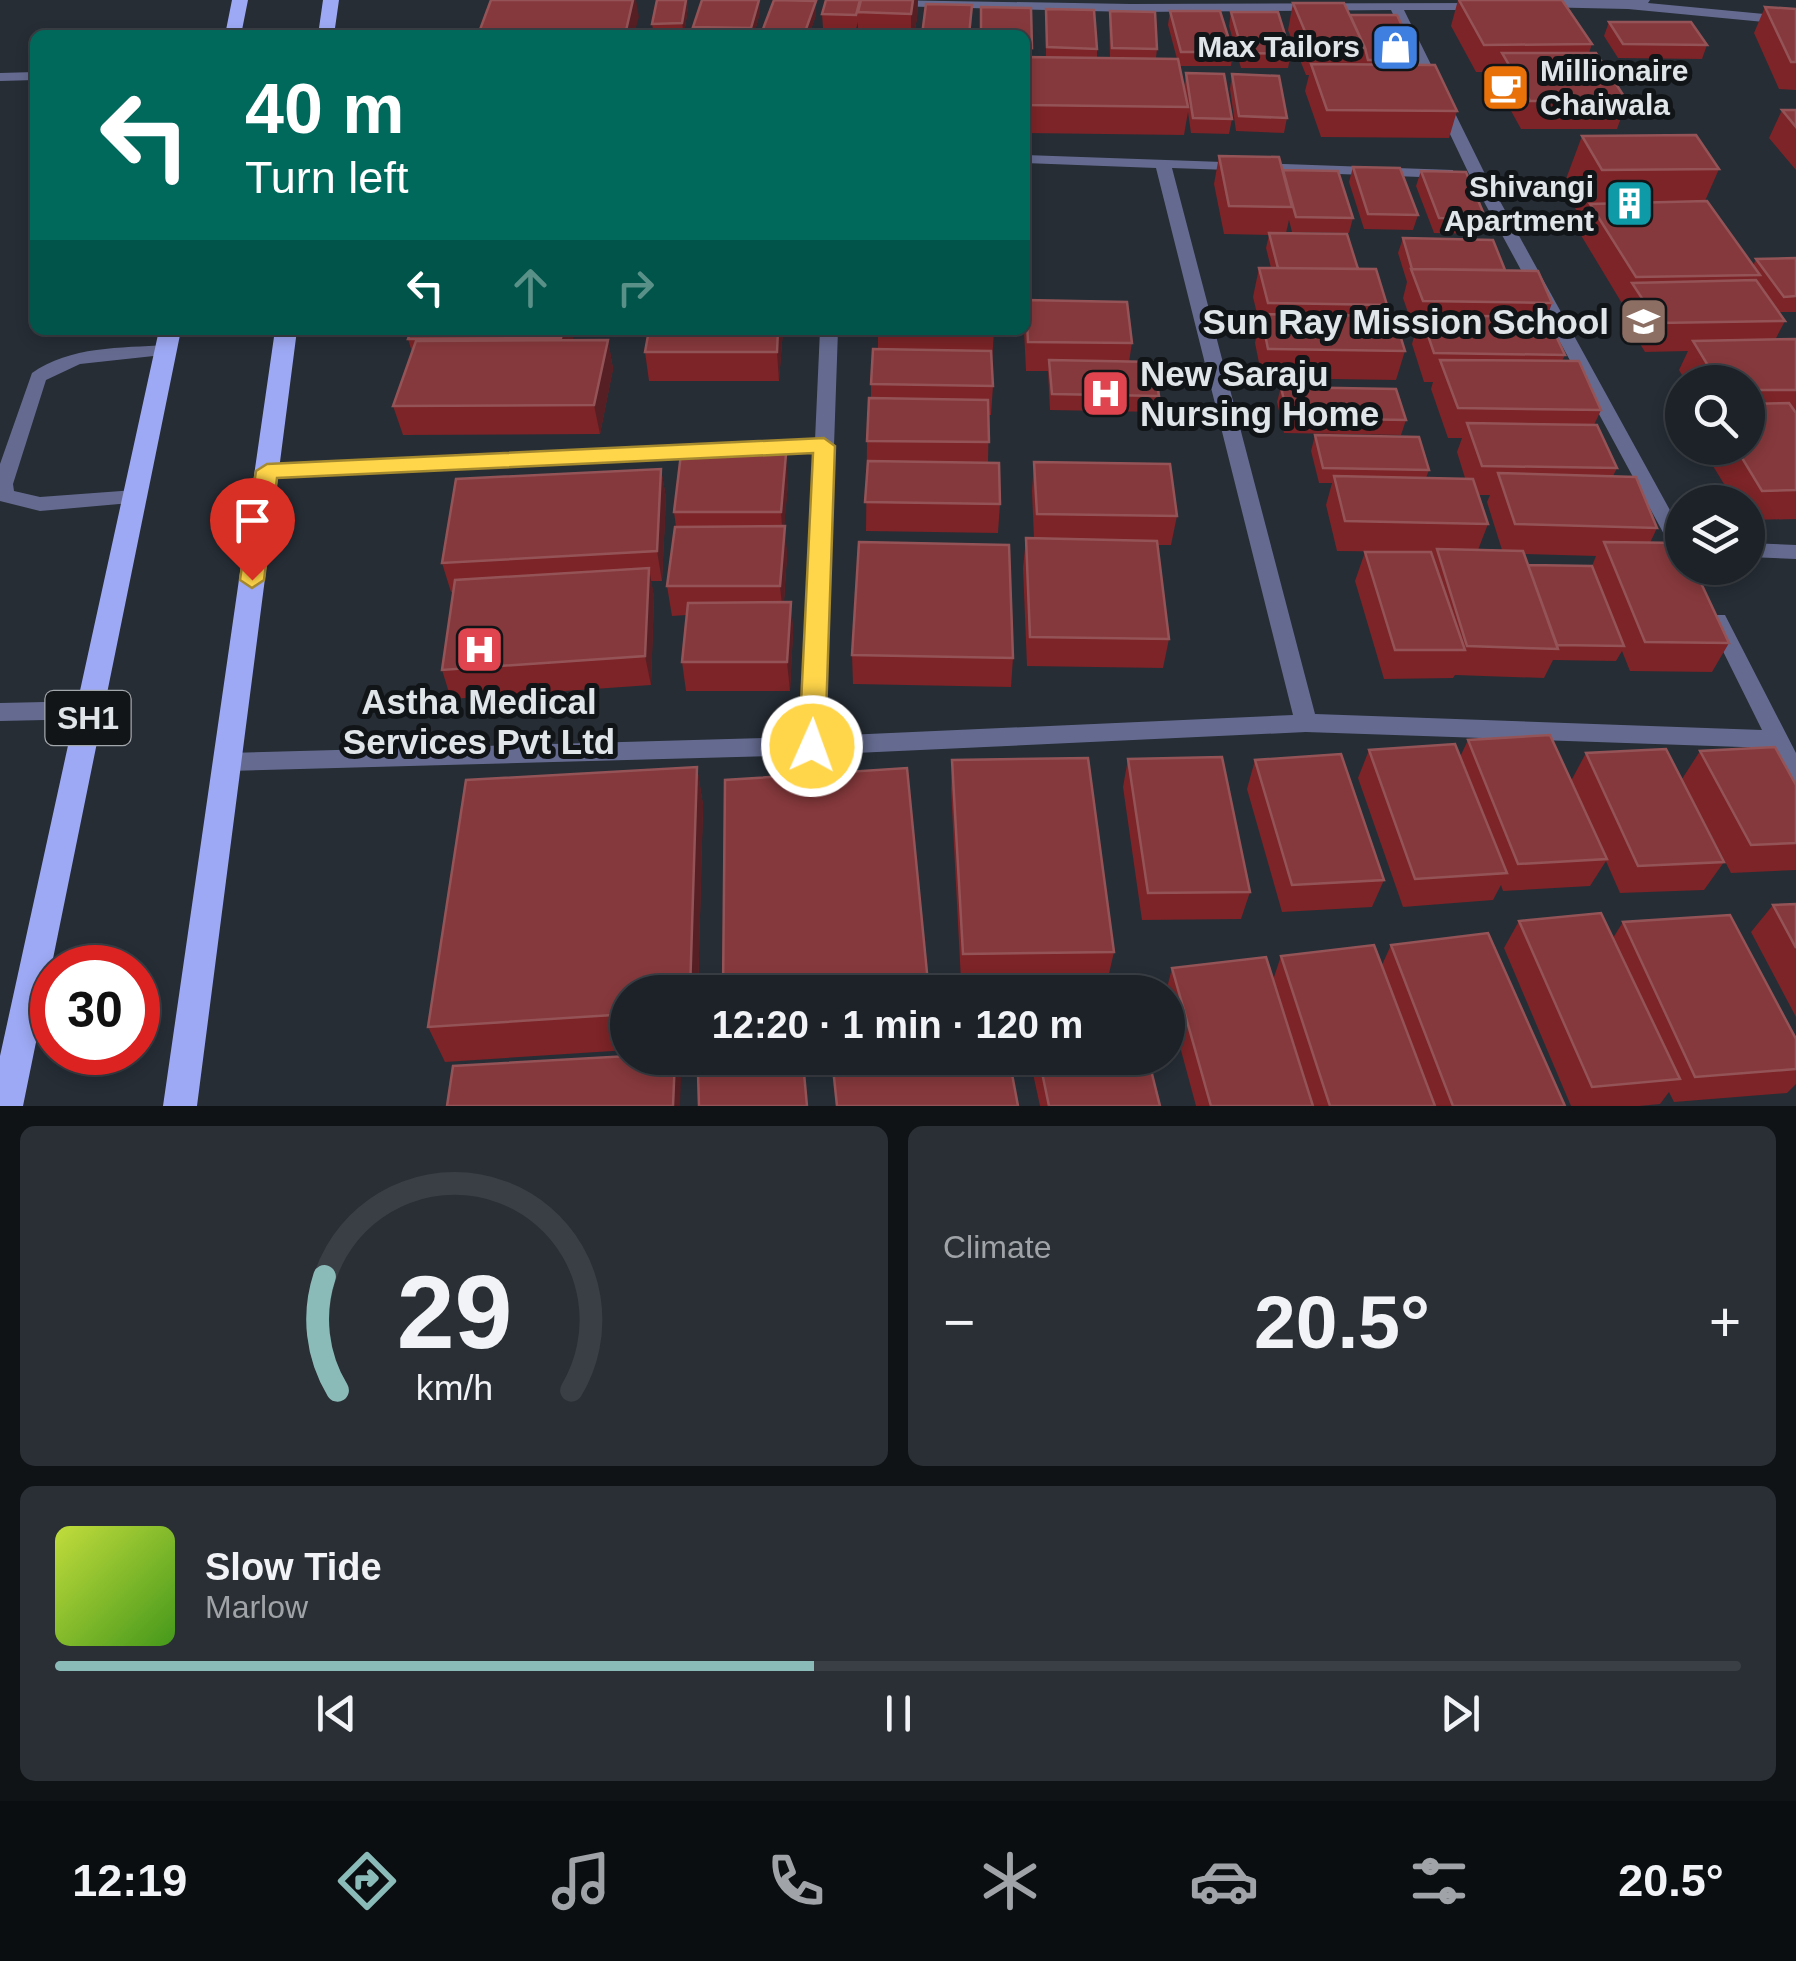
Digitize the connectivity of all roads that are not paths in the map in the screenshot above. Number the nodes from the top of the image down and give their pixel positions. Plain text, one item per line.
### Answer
1 (240, 0) edge
2 (331, 0) edge
3 (1644, 0) edge
4 (866, 1) edge
5 (1130, 4) edge
6 (1532, 4) edge
7 (1627, 4) junction
8 (1494, 6) edge
9 (1397, 10) junction
10 (1796, 22) edge
11 (234, 30) edge
12 (327, 30) edge
13 (30, 76) edge
14 (0, 77) edge
15 (1030, 159) edge
16 (1163, 164) junction
17 (1477, 174) junction
18 (285, 335) edge
19 (829, 335) edge
20 (168, 340) edge
21 (824, 446) junction
22 (267, 471) junction
23 (135, 497) junction
24 (1665, 517) edge
25 (1765, 551) edge
26 (1796, 552) edge
27 (1708, 602) edge
28 (90, 710) junction
29 (0, 712) edge
30 (1306, 723) junction
31 (1774, 739) junction
32 (812, 746) junction
33 (228, 762) junction
34 (1796, 775) edge
35 (6, 1106) edge
36 (180, 1106) edge

1 - 11 main road
2 - 12 main road
3 - 7 street
4 - 5 street
5 - 9 street
6 - 7 street
7 - 10 street
8 - 9 street
9 - 17 street
13 - 14 street
15 - 16 street
16 - 17 street
16 - 30 street
17 - 24 street
18 - 22 main road
19 - 21 street
20 - 23 main road, SH1
20 - 23 street
21 - 22 street
21 - 32 street
22 - 33 main road
23 - 28 main road, SH1
25 - 26 street
27 - 31 street
28 - 29 street
28 - 35 main road, SH1
30 - 31 street
30 - 32 street
31 - 34 street
32 - 33 street
33 - 36 main road

